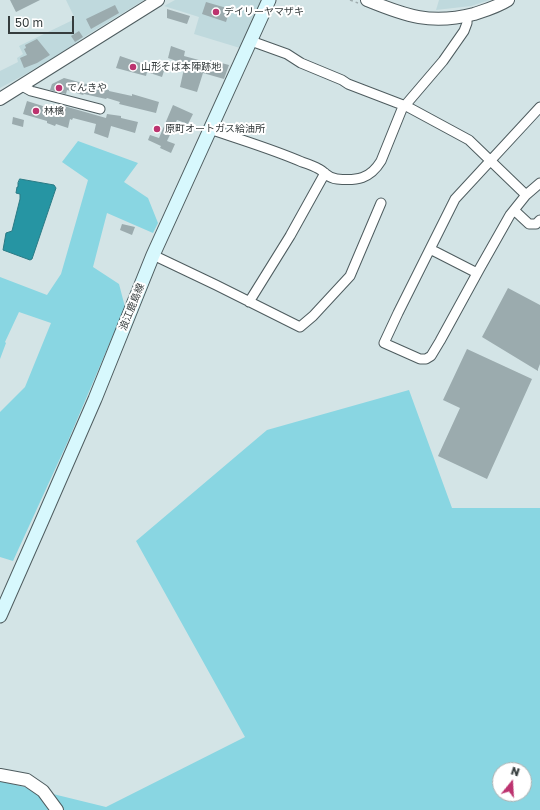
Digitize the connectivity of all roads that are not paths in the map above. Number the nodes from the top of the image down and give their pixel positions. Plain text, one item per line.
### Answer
1 (158, 0) edge
2 (269, 0) edge
3 (367, 0) edge
4 (508, 0) edge
5 (467, 16) junction
6 (251, 41) junction
7 (22, 86) junction
8 (0, 99) edge
9 (405, 105) junction
10 (540, 107) edge
11 (100, 108) dead end
12 (210, 129) junction
13 (490, 161) junction
14 (325, 173) junction
15 (540, 184) edge
16 (526, 195) junction
17 (381, 203) dead end
18 (514, 210) junction
19 (540, 220) edge
20 (430, 249) junction
21 (153, 255) junction
22 (477, 273) junction
23 (249, 302) junction
24 (0, 616) edge
25 (0, 775) edge
26 (58, 810) edge

1 - 7 street
2 - 6 main road, 浪江鹿島線
3 - 5 street
4 - 5 street
5 - 9 street
6 - 9 street
6 - 12 main road, 浪江鹿島線
7 - 8 street
7 - 11 street
9 - 13 street
9 - 14 street
10 - 13 street
12 - 14 street
12 - 21 main road, 浪江鹿島線
13 - 16 street
13 - 20 street
14 - 23 street
15 - 16 street
16 - 18 street
17 - 23 street
18 - 19 street
18 - 22 street
20 - 22 street
20 - 22 street
21 - 23 street
21 - 24 main road, 浪江鹿島線
25 - 26 street

